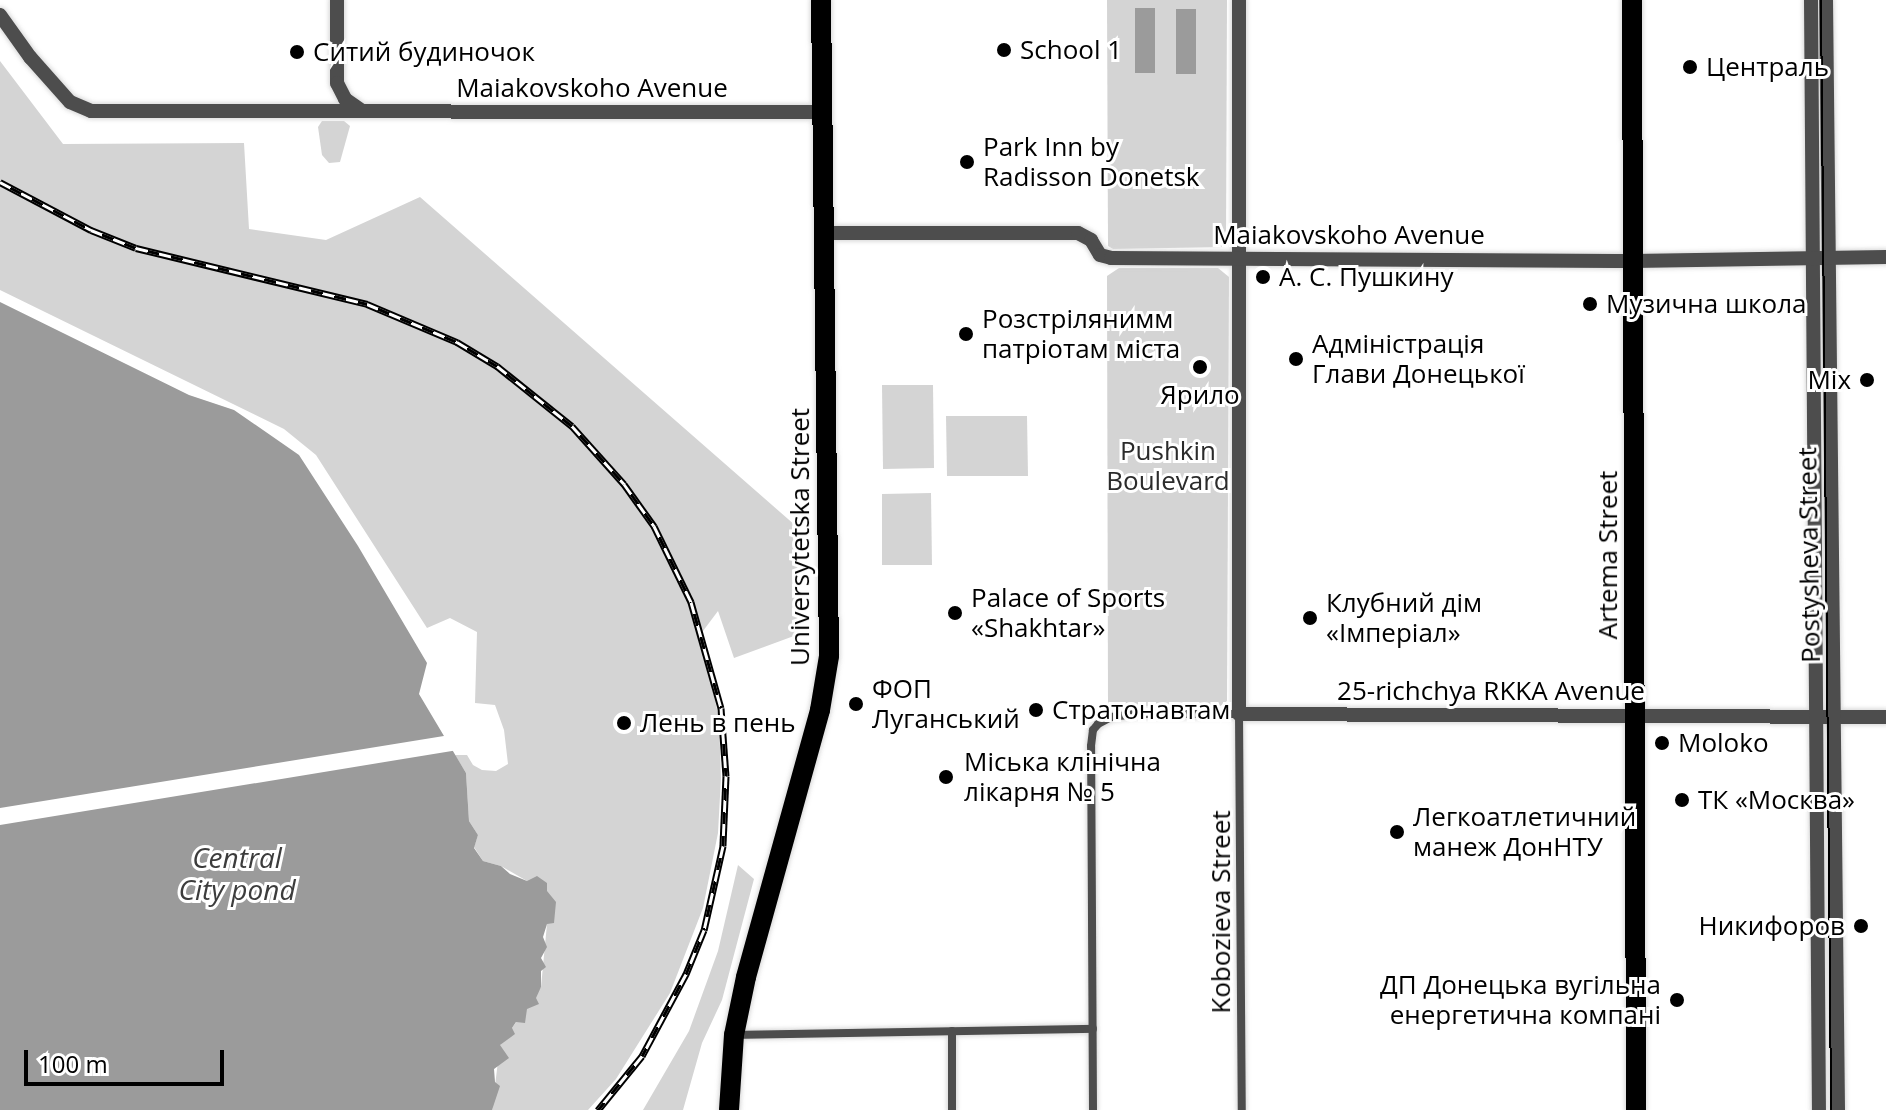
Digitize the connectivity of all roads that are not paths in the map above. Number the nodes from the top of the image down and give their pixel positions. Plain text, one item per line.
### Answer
1 (337, 0) edge
2 (821, 0) edge
3 (1239, 0) edge
4 (1632, 0) edge
5 (1811, 0) edge
6 (1826, 0) edge
7 (0, 15) edge
8 (337, 83) junction
9 (318, 111) junction
10 (362, 111) junction
11 (822, 112) junction
12 (823, 233) junction
13 (1820, 256) junction
14 (1886, 257) edge
15 (1240, 258) junction
16 (1633, 261) junction
17 (1239, 714) junction
18 (1635, 716) junction
19 (1816, 717) junction
20 (1836, 717) junction
21 (1886, 717) edge
22 (1093, 1029) junction
23 (952, 1031) junction
24 (734, 1035) junction
25 (729, 1110) edge
26 (952, 1110) edge
27 (1093, 1110) edge
28 (1242, 1110) edge
29 (1636, 1110) edge
30 (1819, 1110) edge
31 (1838, 1110) edge

1 - 8 street
2 - 11 main road, Universytetska Street
3 - 15 street
4 - 16 main road, Artema Street
5 - 13 street, Postysheva Street
6 - 13 street, Postysheva Street
7 - 9 street, Maiakovskoho Avenue
8 - 9 street
8 - 10 street
9 - 10 street, Maiakovskoho Avenue
10 - 11 street, Maiakovskoho Avenue
11 - 12 main road, Universytetska Street
12 - 15 street, Maiakovskoho Avenue
12 - 24 main road, Universytetska Street
13 - 14 street, Maiakovskoho Avenue
13 - 16 street, Maiakovskoho Avenue
13 - 19 street, Postysheva Street
13 - 20 street, Postysheva Street
15 - 16 street, Maiakovskoho Avenue
15 - 17 street
16 - 18 main road, Artema Street
17 - 18 street, 25-richchya RKKA Avenue
17 - 22 street, 25-richchya RKKA Avenue
17 - 28 street, Kobozieva Street
18 - 19 street, 25-richchya RKKA Avenue
18 - 29 main road, Artema Street
19 - 20 street, 25-richchya RKKA Avenue
19 - 30 street, Postysheva Street
20 - 21 street, 25-richchya RKKA Avenue
20 - 31 street, Postysheva Street
22 - 23 street
22 - 27 street
23 - 24 street
23 - 26 street
24 - 25 main road, Universytetska Street

